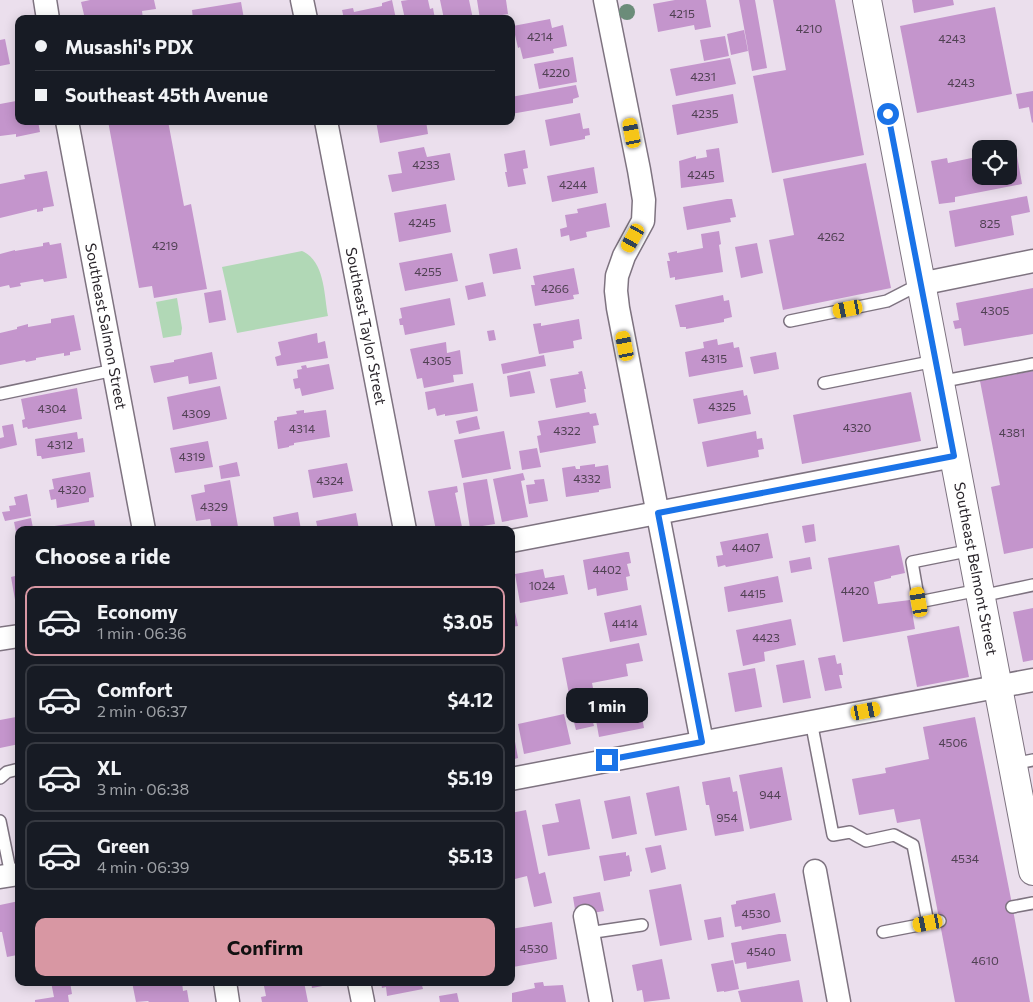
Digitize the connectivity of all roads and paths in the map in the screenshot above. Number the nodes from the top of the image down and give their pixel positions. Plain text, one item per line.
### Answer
1 (44, 0) edge
2 (302, 0) edge
3 (605, 0) edge
4 (866, 0) edge
5 (47, 15) edge
6 (305, 15) edge
7 (68, 125) edge
8 (327, 125) edge
9 (1033, 261) edge
10 (920, 284) junction
11 (790, 320) dead end
12 (1033, 364) edge
13 (114, 370) junction
14 (937, 372) junction
15 (824, 383) dead end
16 (0, 394) edge
17 (954, 456) junction
18 (658, 513) junction
19 (143, 526) edge
20 (404, 526) edge
21 (515, 540) edge
22 (972, 550) junction
23 (1033, 585) edge
24 (980, 593) junction
25 (15, 637) edge
26 (0, 639) edge
27 (1033, 680) edge
28 (998, 686) junction
29 (812, 721) junction
30 (702, 742) junction
31 (1023, 762) edge
32 (515, 778) edge
33 (0, 820) edge
34 (814, 871) dead end
35 (1033, 871) edge
36 (10, 875) edge
37 (1033, 903) edge
38 (1012, 907) dead end
39 (940, 921) dead end
40 (928, 923) junction
41 (587, 924) joint
42 (642, 925) dead end
43 (883, 932) dead end
44 (226, 986) edge
45 (360, 986) edge
46 (228, 1002) edge
47 (363, 1002) edge
48 (601, 1002) edge
49 (839, 1002) edge

1 - 5 street
2 - 6 street
3 - 18 street
4 - 10 street, Southeast Belmont Street
7 - 13 street, Southeast Salmon Street
8 - 20 street, Southeast Taylor Street
9 - 10 street
10 - 11 lane
10 - 14 street, Southeast Belmont Street
12 - 14 lane
13 - 16 lane
13 - 19 street, Southeast Salmon Street
14 - 15 lane
14 - 17 street, Southeast Belmont Street
17 - 18 street
17 - 22 street, Southeast Belmont Street
18 - 21 street
18 - 30 street
22 - 24 street, Southeast Belmont Street
22 - 24 lane
23 - 24 lane
24 - 28 street, Southeast Belmont Street
25 - 26 street
27 - 28 street
28 - 29 street
28 - 31 street, Southeast Belmont Street
29 - 30 street
29 - 40 lane
30 - 32 street
31 - 35 street, Southeast Belmont Street
33 - 36 lane
34 - 49 street
37 - 38 lane
39 - 40 lane
40 - 43 lane
41 - 42 lane
41 - 48 street
44 - 46 street
45 - 47 street

